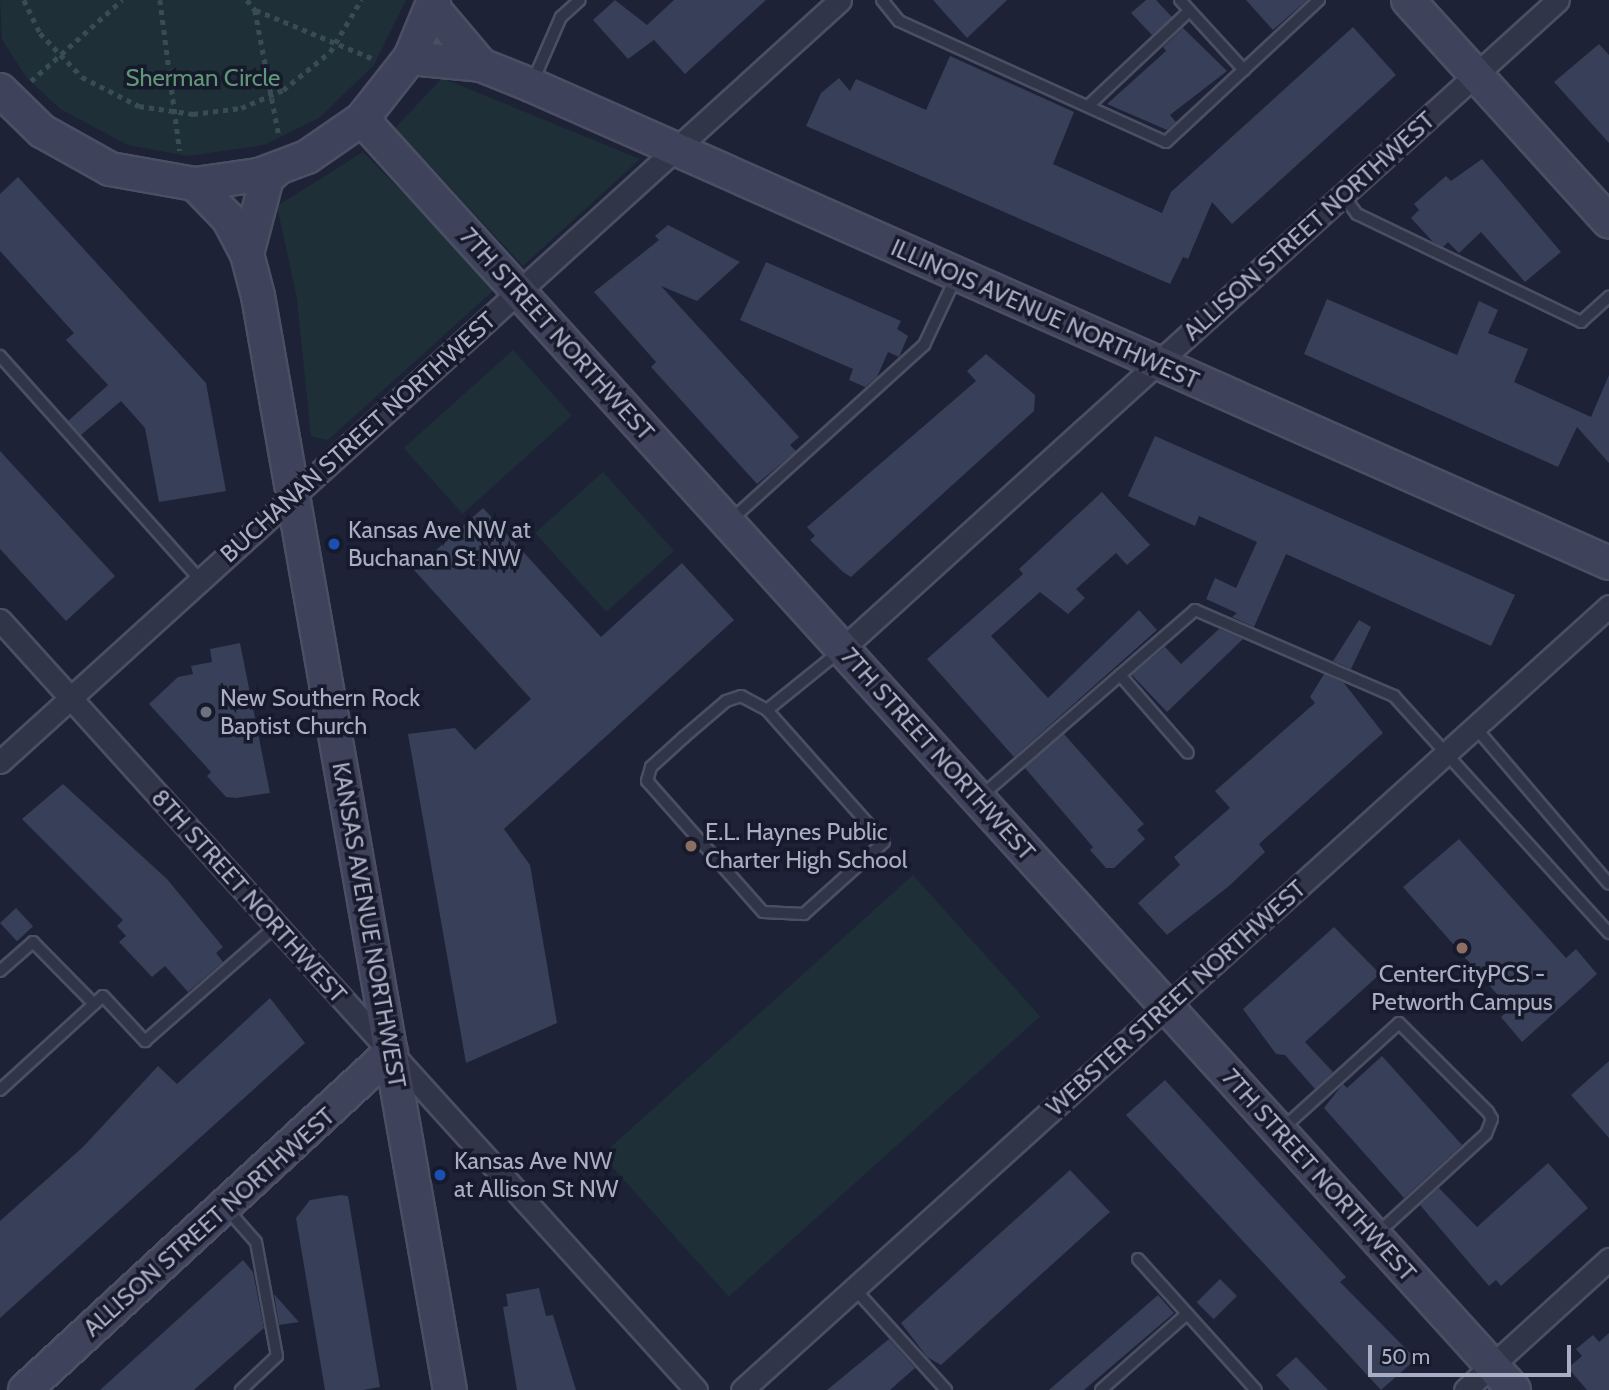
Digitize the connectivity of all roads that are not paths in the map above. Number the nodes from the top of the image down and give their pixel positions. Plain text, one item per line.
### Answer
1 (580, 0) edge
2 (840, 0) edge
3 (882, 0) edge
4 (1180, 0) edge
5 (1319, 0) edge
6 (1408, 0) edge
7 (1558, 0) edge
8 (433, 3) edge
9 (1189, 11) junction
10 (411, 58) junction
11 (481, 65) junction
12 (1244, 70) junction
13 (1476, 75) junction
14 (531, 85) junction
15 (10, 95) edge
16 (1088, 106) junction
17 (362, 119) junction
18 (676, 149) junction
19 (279, 155) junction
20 (195, 184) junction
21 (1343, 195) junction
22 (1609, 222) edge
23 (247, 254) junction
24 (957, 274) junction
25 (518, 292) junction
26 (1609, 298) edge
27 (0, 356) edge
28 (1158, 363) junction
29 (292, 498) junction
30 (729, 522) junction
31 (1609, 563) edge
32 (201, 581) junction
33 (1609, 606) edge
34 (0, 620) edge
35 (842, 649) junction
36 (1120, 676) junction
37 (71, 699) junction
38 (767, 710) junction
39 (1475, 727) junction
40 (1448, 752) junction
41 (1188, 754) dead end
42 (0, 762) edge
43 (978, 799) junction
44 (1609, 884) edge
45 (276, 926) junction
46 (1609, 933) edge
47 (0, 971) edge
48 (94, 1004) junction
49 (1167, 1007) junction
50 (391, 1052) junction
51 (0, 1090) edge
52 (1280, 1131) junction
53 (224, 1206) junction
54 (1374, 1236) junction
55 (1138, 1259) dead end
56 (1609, 1259) edge
57 (853, 1287) junction
58 (1188, 1314) junction
59 (1492, 1366) junction
60 (25, 1390) edge
61 (241, 1390) edge
62 (450, 1390) edge
63 (696, 1390) edge
64 (742, 1390) edge
65 (946, 1390) edge
66 (1101, 1390) edge
67 (1256, 1390) edge
68 (1465, 1390) edge
69 (1514, 1390) edge

1 - 14 lane
2 - 18 street, BUCHANAN STREET NORTHWEST
3 - 16 lane
4 - 9 lane
5 - 12 lane
6 - 13 street
7 - 13 street, ALLISON STREET NORTHWEST
8 - 10 street
8 - 11 street, ILLINOIS AVENUE NORTHWEST
9 - 12 lane
9 - 16 lane
10 - 11 street, ILLINOIS AVENUE NORTHWEST
10 - 17 street
11 - 14 street, ILLINOIS AVENUE NORTHWEST
12 - 16 lane
13 - 21 street, ALLISON STREET NORTHWEST
13 - 22 street
14 - 18 street, ILLINOIS AVENUE NORTHWEST
15 - 20 street
17 - 19 street
17 - 25 street, 7TH STREET NORTHWEST
18 - 24 street, ILLINOIS AVENUE NORTHWEST
18 - 25 street, BUCHANAN STREET NORTHWEST
19 - 20 street
19 - 23 street, KANSAS AVENUE NORTHWEST
20 - 23 street, KANSAS AVENUE NORTHWEST
21 - 26 lane
21 - 28 street, ALLISON STREET NORTHWEST
23 - 29 street, KANSAS AVENUE NORTHWEST
24 - 28 street, ILLINOIS AVENUE NORTHWEST
24 - 30 lane
25 - 29 street, BUCHANAN STREET NORTHWEST
25 - 30 street, 7TH STREET NORTHWEST
27 - 32 lane
28 - 31 street, ILLINOIS AVENUE NORTHWEST
28 - 35 street, ALLISON STREET NORTHWEST
29 - 32 street, BUCHANAN STREET NORTHWEST
29 - 50 street, KANSAS AVENUE NORTHWEST
30 - 35 street, 7TH STREET NORTHWEST
32 - 37 street, BUCHANAN STREET NORTHWEST
33 - 39 street, WEBSTER STREET NORTHWEST
34 - 37 street, 8TH STREET NORTHWEST
35 - 38 lane
35 - 43 street, 7TH STREET NORTHWEST
36 - 40 lane
36 - 41 lane
36 - 43 lane
37 - 42 street, BUCHANAN STREET NORTHWEST
37 - 45 street, 8TH STREET NORTHWEST
38 - 38 lane
39 - 40 street, WEBSTER STREET NORTHWEST
39 - 44 lane
40 - 46 lane
40 - 49 street, WEBSTER STREET NORTHWEST
43 - 49 street, 7TH STREET NORTHWEST
45 - 48 lane
45 - 50 street, 8TH STREET NORTHWEST
47 - 48 lane
48 - 51 lane
49 - 52 street, 7TH STREET NORTHWEST
49 - 57 street, WEBSTER STREET NORTHWEST
50 - 53 street, ALLISON STREET NORTHWEST
50 - 62 street, KANSAS AVENUE NORTHWEST
50 - 63 street, 8TH STREET NORTHWEST
52 - 54 street, 7TH STREET NORTHWEST
52 - 54 lane
53 - 60 street, ALLISON STREET NORTHWEST
53 - 61 lane
54 - 59 street, 7TH STREET NORTHWEST
55 - 58 lane
56 - 59 street
57 - 64 street, WEBSTER STREET NORTHWEST
57 - 65 lane
58 - 66 lane
58 - 67 lane
59 - 68 street
59 - 69 street, 7TH STREET NORTHWEST

